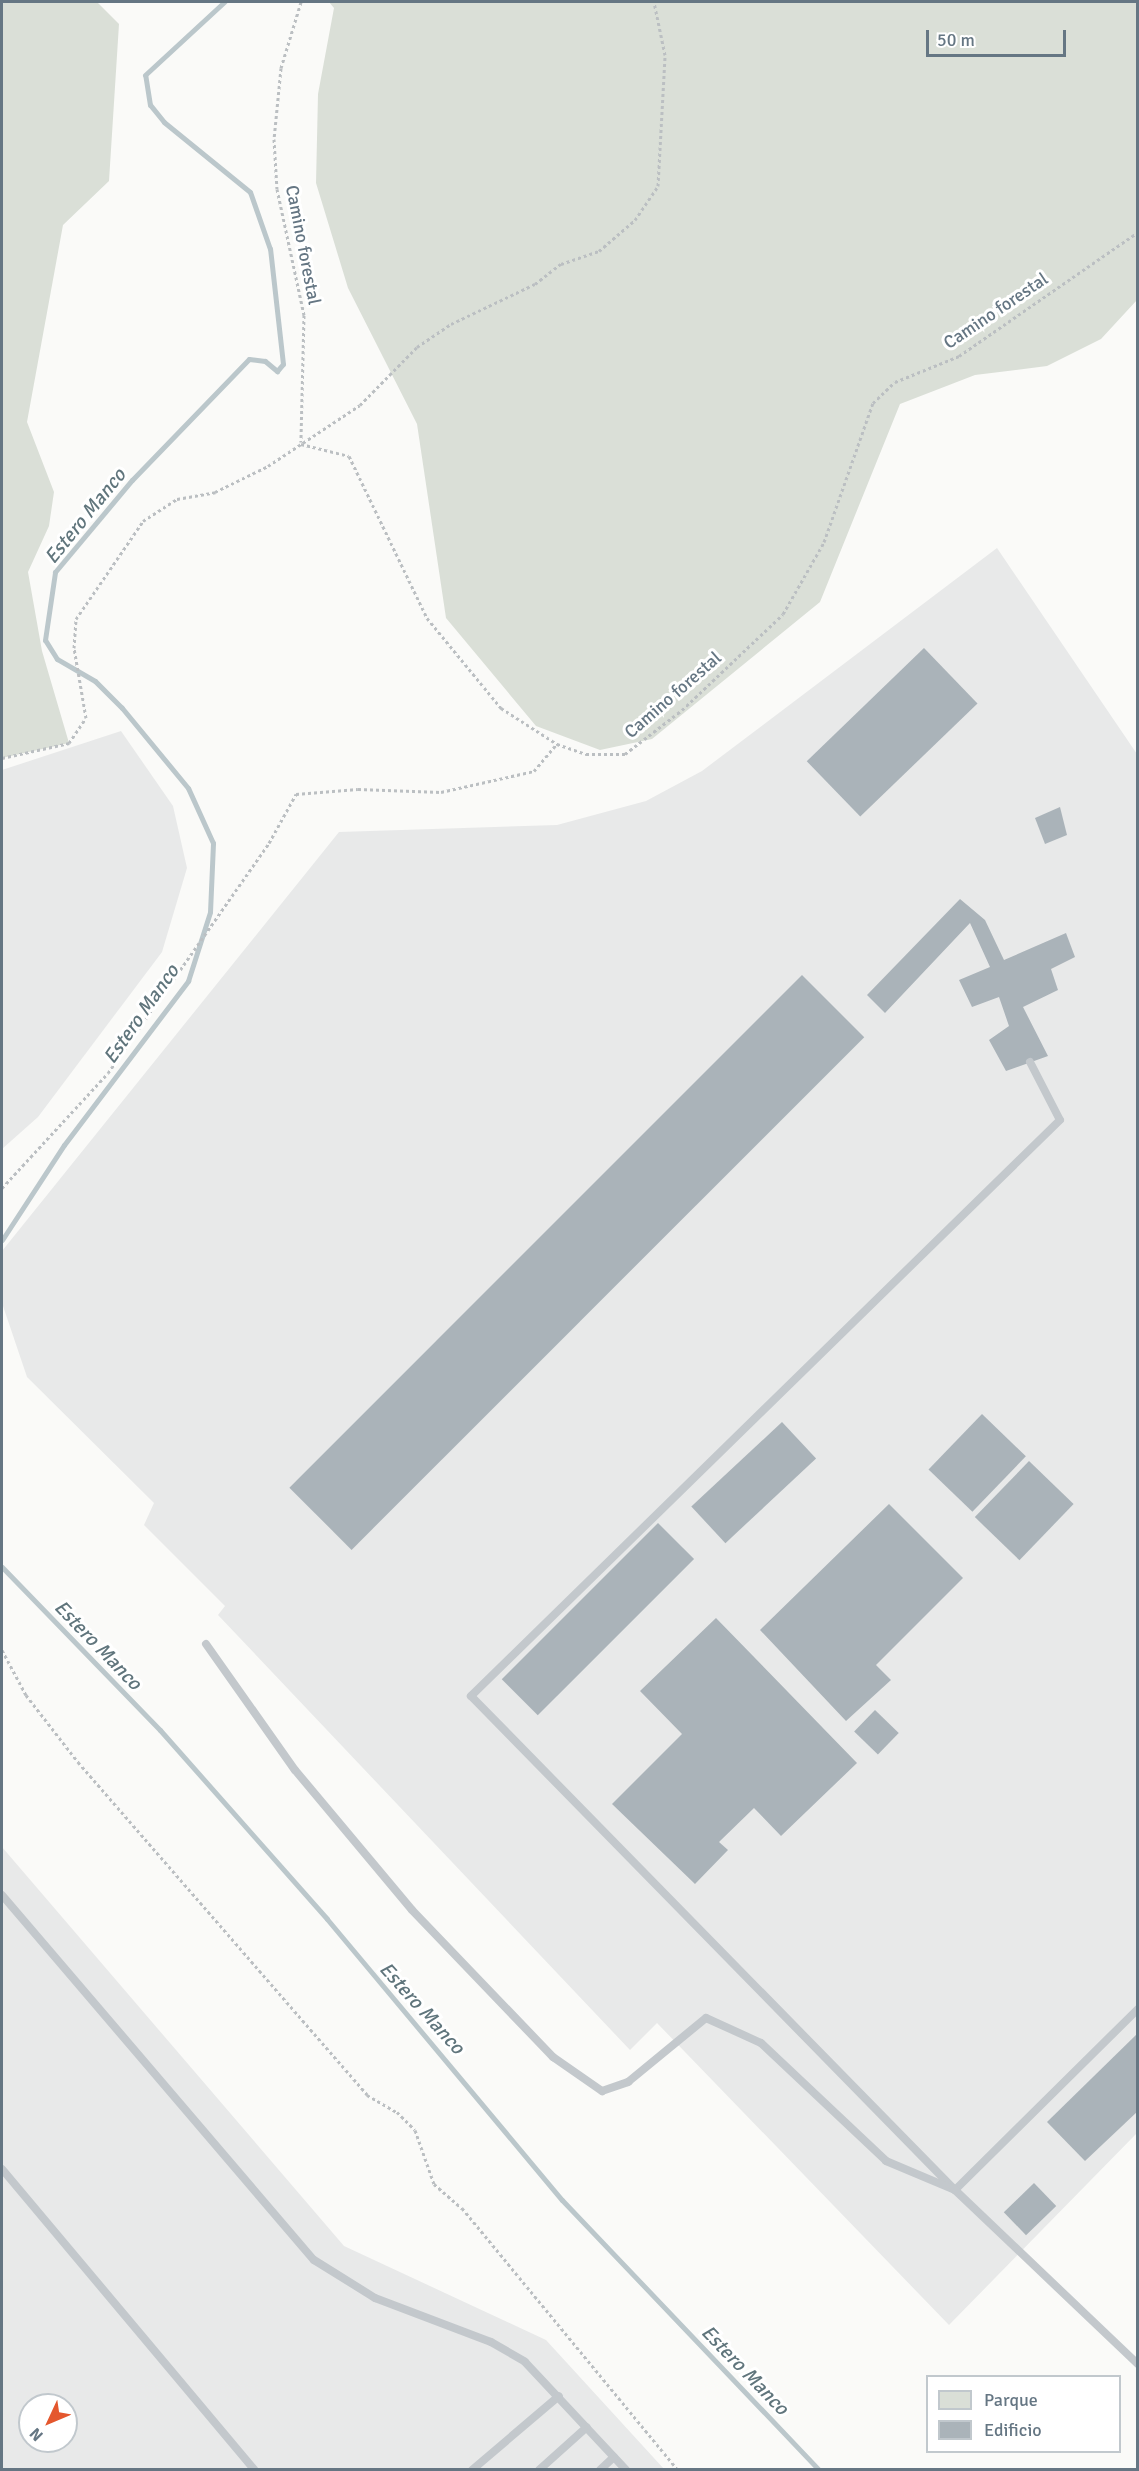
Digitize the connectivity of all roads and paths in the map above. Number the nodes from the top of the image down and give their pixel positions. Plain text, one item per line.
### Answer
1 (301, 2) edge
2 (654, 2) edge
3 (1137, 232) edge
4 (302, 444) junction
5 (557, 744) junction
6 (2, 758) edge
7 (1030, 1062) dead end
8 (2, 1188) edge
9 (206, 1644) dead end
10 (2, 1650) edge
11 (2, 1895) edge
12 (1137, 2009) edge
13 (2, 2169) edge
14 (955, 2190) junction
15 (1137, 2364) edge
16 (559, 2396) junction
17 (587, 2427) junction
18 (614, 2457) junction
19 (255, 2469) edge
20 (472, 2469) edge
21 (539, 2469) edge
22 (600, 2469) edge
23 (626, 2469) edge
24 (678, 2469) edge

1 - 4 path, Camino forestal
2 - 4 path
3 - 5 path, Camino forestal
4 - 5 path, Camino forestal
4 - 6 path
5 - 8 path
7 - 14 lane
9 - 14 lane
10 - 24 path
11 - 16 lane
12 - 14 lane
13 - 19 lane
14 - 15 lane
16 - 17 lane
16 - 20 lane
17 - 18 lane
17 - 21 lane
18 - 22 lane
18 - 23 lane

